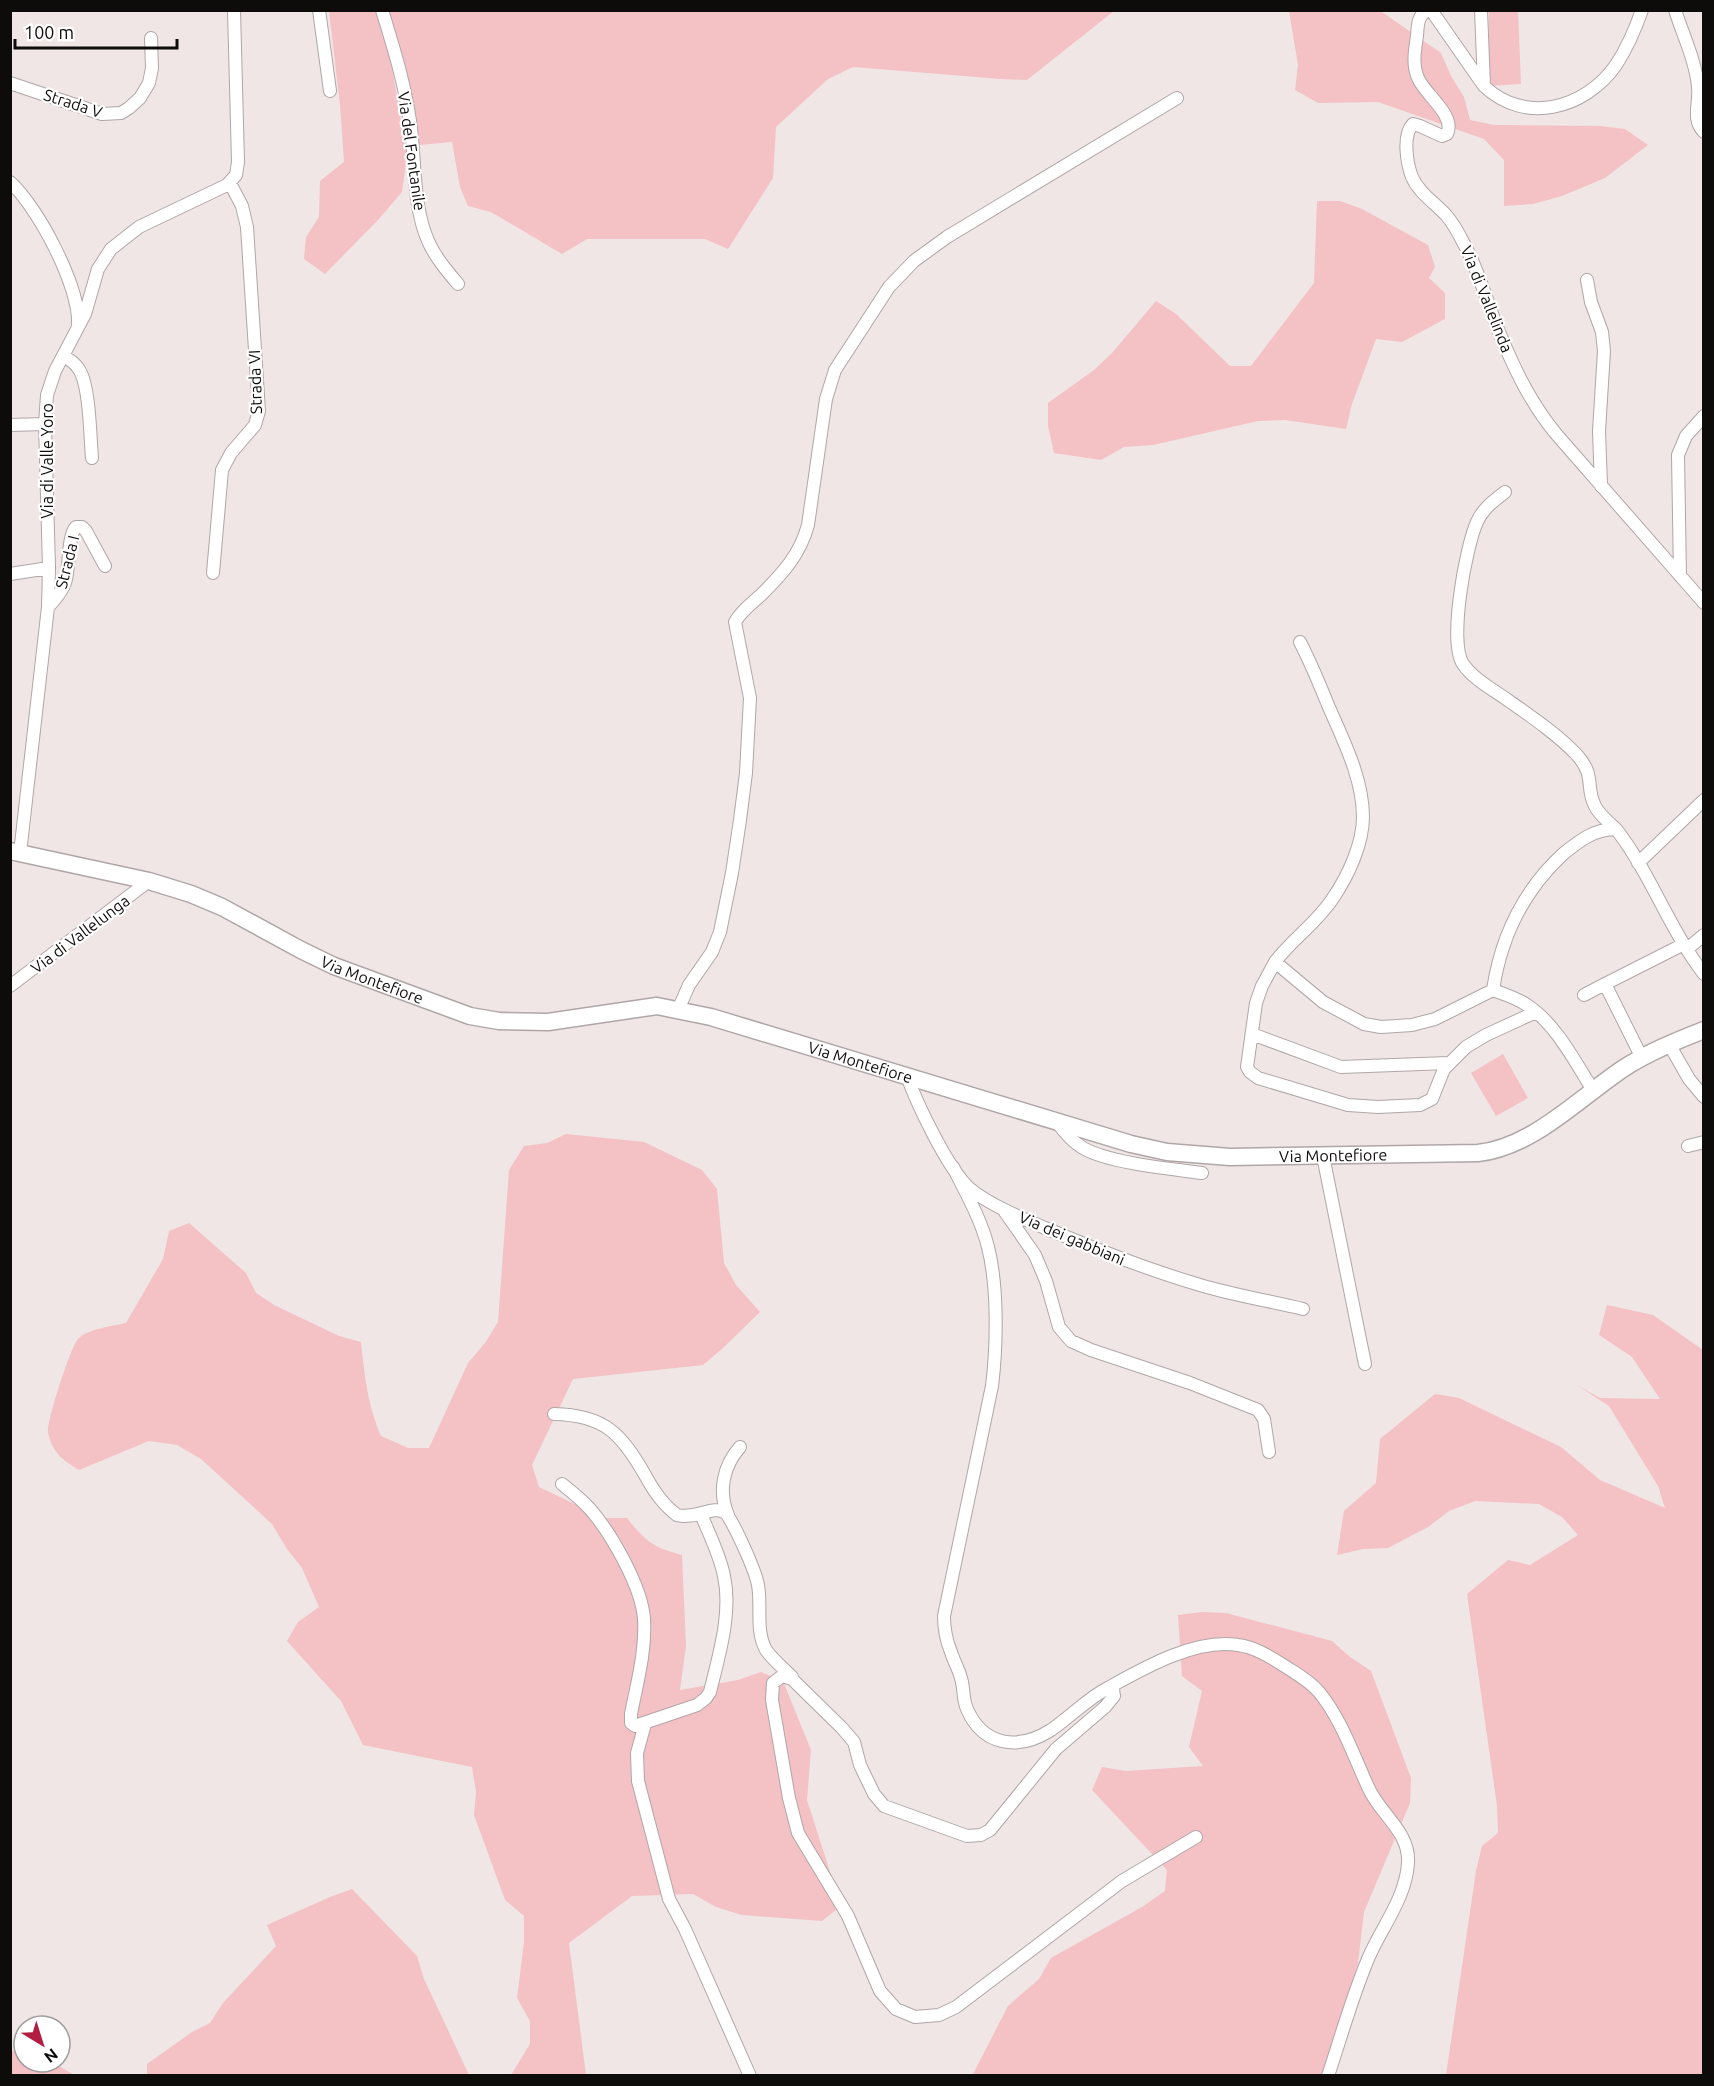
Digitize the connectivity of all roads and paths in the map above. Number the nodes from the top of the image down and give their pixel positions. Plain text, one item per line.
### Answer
1 (234, 10) edge
2 (319, 10) edge
3 (382, 10) edge
4 (1427, 10) edge
5 (1431, 10) edge
6 (1481, 10) edge
7 (1642, 10) edge
8 (1676, 10) edge
9 (151, 38) dead end
10 (10, 83) edge
11 (1484, 86) junction
12 (330, 91) dead end
13 (1177, 98) dead end
14 (1704, 132) edge
15 (10, 182) edge
16 (230, 183) junction
17 (1587, 280) dead end
18 (458, 284) dead end
19 (76, 333) junction
20 (63, 356) junction
21 (1704, 416) edge
22 (45, 424) junction
23 (10, 425) edge
24 (92, 458) dead end
25 (1601, 486) junction
26 (1505, 492) dead end
27 (105, 566) dead end
28 (49, 568) junction
29 (213, 573) dead end
30 (10, 574) edge
31 (1680, 576) junction
32 (1704, 603) edge
33 (48, 608) junction
34 (1300, 642) dead end
35 (1704, 800) edge
36 (1616, 830) junction
37 (15, 852) edge
38 (1638, 863) junction
39 (149, 881) junction
40 (1704, 935) edge
41 (1685, 947) junction
42 (1275, 962) junction
43 (1704, 974) edge
44 (1605, 984) junction
45 (10, 986) edge
46 (1493, 990) junction
47 (1584, 995) dead end
48 (678, 1010) junction
49 (1536, 1012) junction
50 (1704, 1030) edge
51 (1252, 1034) junction
52 (1669, 1044) junction
53 (1642, 1058) junction
54 (1448, 1063) junction
55 (907, 1076) junction
56 (1593, 1090) junction
57 (1704, 1097) edge
58 (1058, 1122) junction
59 (1704, 1142) edge
60 (1688, 1146) dead end
61 (1323, 1156) junction
62 (953, 1167) junction
63 (1202, 1173) dead end
64 (1000, 1206) junction
65 (1303, 1309) dead end
66 (1365, 1364) dead end
67 (554, 1414) dead end
68 (740, 1447) dead end
69 (1269, 1452) dead end
70 (562, 1485) dead end
71 (701, 1514) junction
72 (728, 1515) junction
73 (801, 1686) junction
74 (1106, 1689) junction
75 (645, 1724) junction
76 (1197, 1837) dead end
77 (750, 2076) edge
78 (1328, 2076) edge

1 - 16 street
2 - 12 street
3 - 18 street, Via del Fontanile
4 - 25 street, Via di Vallelinda
5 - 11 street
6 - 11 street
7 - 11 street
8 - 14 street
9 - 10 street, Strada V
13 - 48 street
15 - 19 street
16 - 19 street, Via di Valle Yoro
16 - 29 street, Strada VI
17 - 25 street
19 - 20 street, Via di Valle Yoro
20 - 22 street, Via di Valle Yoro
20 - 24 street
21 - 31 street
22 - 23 street
22 - 28 street, Via di Valle Yoro
25 - 31 street, Via di Vallelinda
26 - 36 street
27 - 33 street, Strada I
28 - 30 street
28 - 33 street, Via di Valle Yoro
31 - 32 street, Via di Vallelinda
33 - 37 street, Via di Valle Yoro
34 - 42 street
35 - 38 street
36 - 38 street
36 - 46 street
37 - 39 main road, Via Montefiore
38 - 41 street
39 - 45 street, Via di Vallelunga
39 - 48 main road, Via Montefiore
40 - 41 street
41 - 43 street
41 - 44 street
42 - 46 street
42 - 51 street
44 - 47 street
44 - 53 street
46 - 49 street
48 - 55 main road, Via Montefiore
49 - 54 street
49 - 56 street
50 - 52 main road, Via Montefiore
51 - 54 street
51 - 54 street
52 - 53 main road, Via Montefiore
52 - 57 street
53 - 56 main road, Via Montefiore
55 - 58 main road, Via Montefiore
55 - 62 street, Via dei gabbiani
56 - 61 main road, Via Montefiore
58 - 61 main road, Via Montefiore
58 - 63 street
59 - 60 street
61 - 66 street
62 - 64 street, Via dei gabbiani
62 - 74 street
64 - 65 street, Via dei gabbiani
64 - 69 street
67 - 71 street
68 - 72 street
70 - 75 street
71 - 72 street
71 - 75 street
72 - 73 street
73 - 74 street
73 - 76 street
74 - 78 street
75 - 77 street

